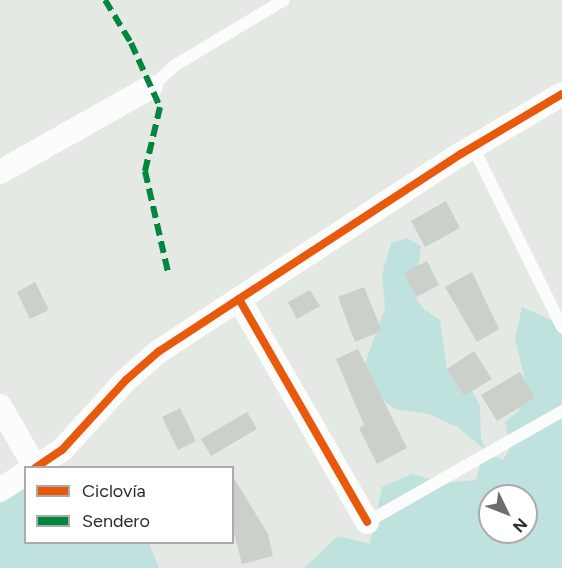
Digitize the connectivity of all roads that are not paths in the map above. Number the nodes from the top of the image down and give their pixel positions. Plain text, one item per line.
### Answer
1 (284, 0) edge
2 (151, 87) joint
3 (562, 94) edge
4 (473, 147) junction
5 (0, 172) edge
6 (239, 299) junction
7 (562, 327) edge
8 (0, 406) edge
9 (562, 411) edge
10 (34, 466) edge
11 (37, 466) edge
12 (24, 474) edge
13 (0, 490) edge
14 (367, 522) joint

1 - 2 lane
2 - 5 street
3 - 4 street
4 - 6 street
4 - 7 lane
6 - 11 street
6 - 14 street
8 - 10 street
9 - 14 lane
12 - 13 street

